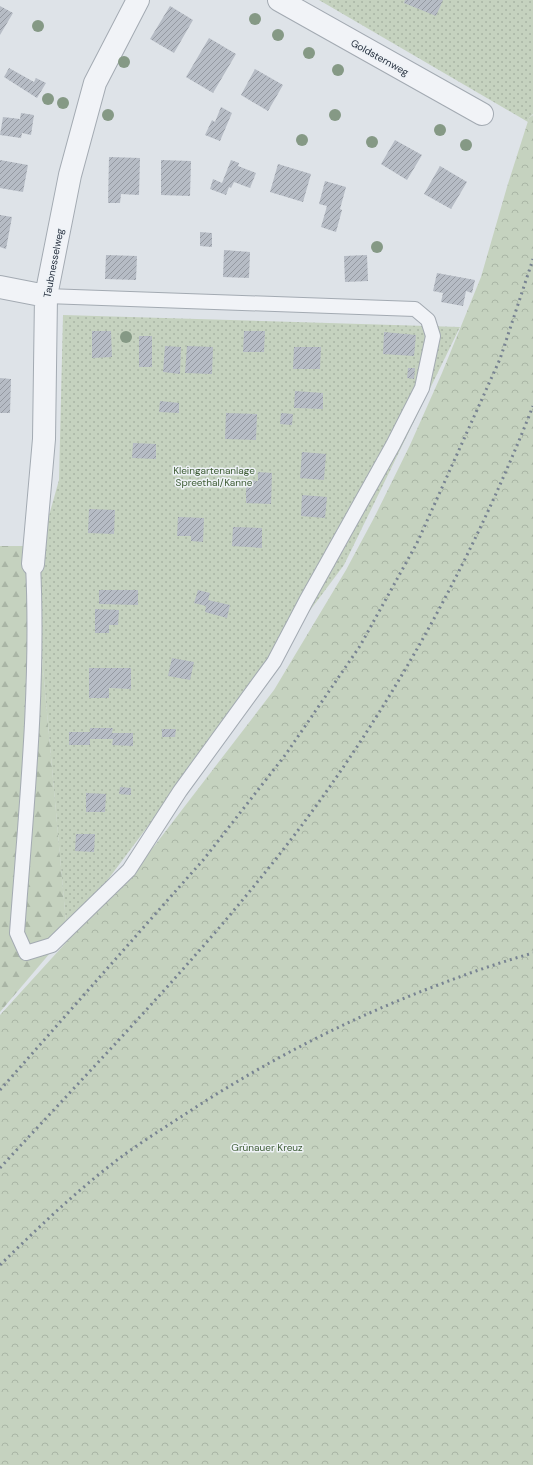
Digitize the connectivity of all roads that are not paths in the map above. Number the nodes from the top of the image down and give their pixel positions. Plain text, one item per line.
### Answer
1 (138, 0) edge
2 (279, 0) edge
3 (482, 114) dead end
4 (0, 287) edge
5 (46, 296) junction
6 (33, 564) joint

1 - 5 street, Taubnesselweg
2 - 3 street, Goldsternweg
4 - 5 street
5 - 6 street, Taubnesselweg
5 - 6 lane

